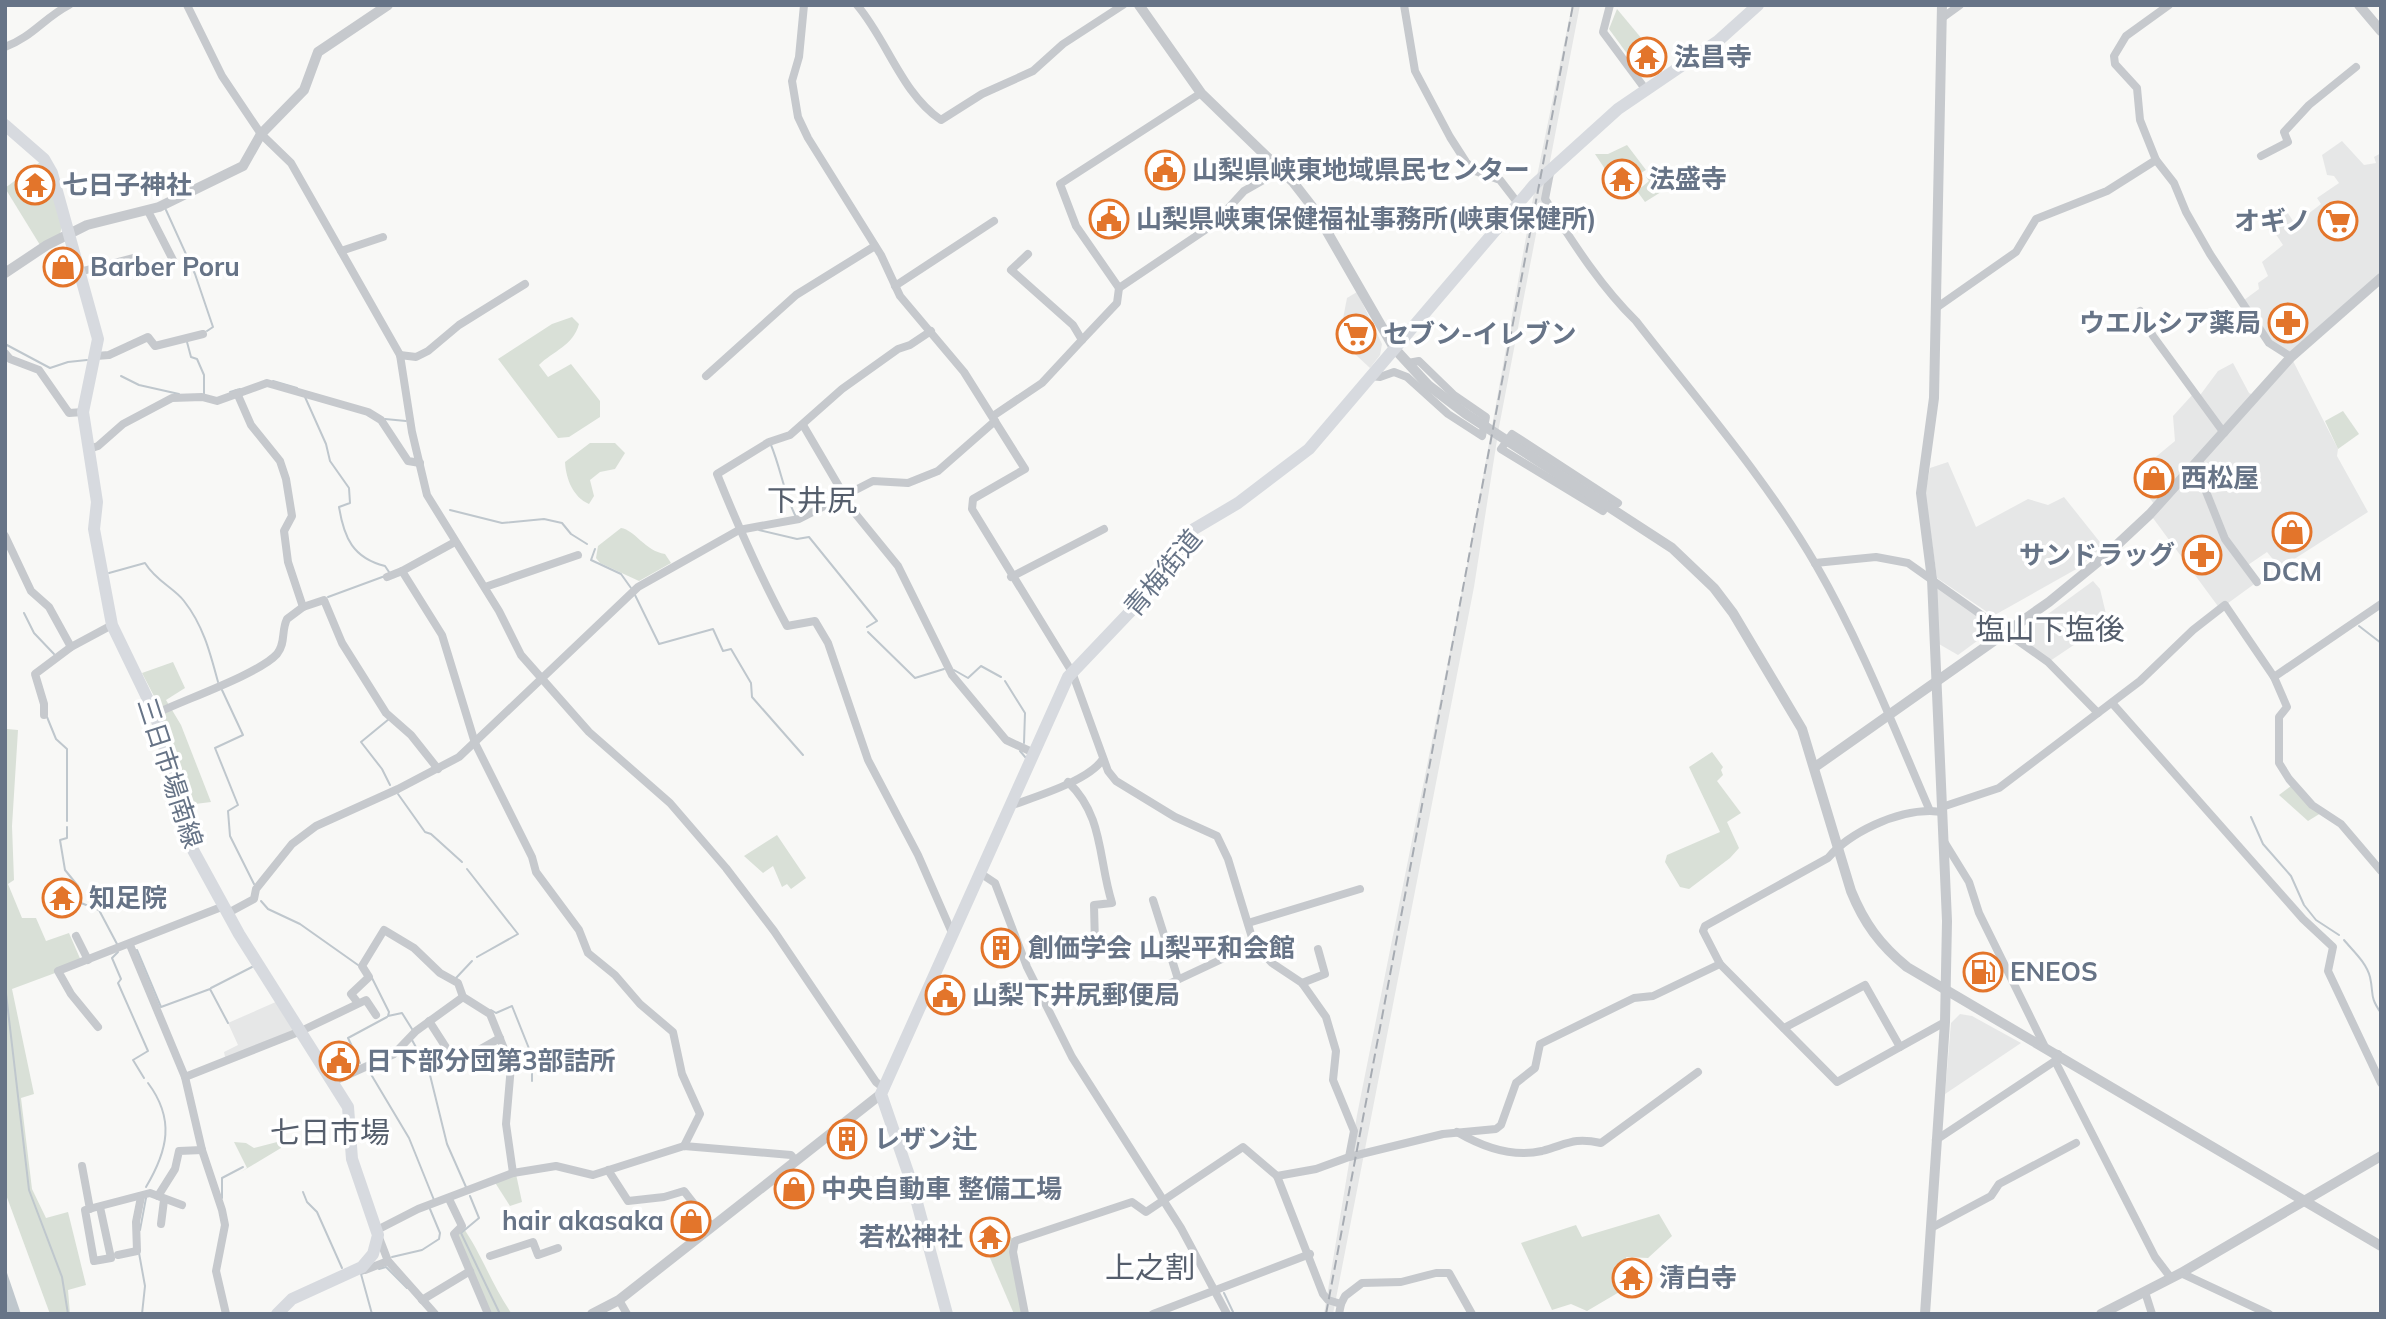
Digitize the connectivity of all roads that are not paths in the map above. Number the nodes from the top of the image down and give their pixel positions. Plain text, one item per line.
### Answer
1 (69, 5) edge
2 (187, 5) edge
3 (387, 5) edge
4 (804, 5) edge
5 (857, 5) edge
6 (1123, 5) edge
7 (1139, 5) edge
8 (1404, 5) edge
9 (1610, 5) edge
10 (1758, 5) edge
11 (1942, 5) edge
12 (1960, 5) edge
13 (2169, 5) edge
14 (2359, 5) edge
15 (1942, 18) junction
16 (2381, 31) edge
17 (5, 47) edge
18 (2356, 66) dead end
19 (1646, 90) junction
20 (1201, 93) junction
21 (5, 125) edge
22 (261, 134) junction
23 (2261, 156) dead end
24 (2156, 160) junction
25 (1281, 170) junction
26 (1550, 170) junction
27 (1517, 202) junction
28 (148, 211) junction
29 (994, 221) dead end
30 (68, 235) junction
31 (383, 237) dead end
32 (875, 246) junction
33 (341, 251) junction
34 (1028, 254) dead end
35 (133, 258) dead end
36 (174, 262) dead end
37 (79, 272) junction
38 (5, 274) edge
39 (2381, 278) edge
40 (524, 284) dead end
41 (895, 286) junction
42 (1119, 288) junction
43 (1936, 309) junction
44 (2140, 312) dead end
45 (931, 331) junction
46 (203, 334) dead end
47 (1082, 340) junction
48 (1394, 348) junction
49 (5, 353) edge
50 (400, 355) junction
51 (96, 356) junction
52 (2291, 357) junction
53 (1408, 363) junction
54 (706, 376) dead end
55 (1370, 376) junction
56 (237, 393) junction
57 (83, 412) junction
58 (994, 419) junction
59 (803, 425) junction
60 (2224, 433) junction
61 (89, 449) junction
62 (2197, 462) junction
63 (420, 463) junction
64 (846, 496) junction
65 (1618, 508) junction
66 (1603, 511) dead end
67 (1104, 529) dead end
68 (742, 533) junction
69 (5, 536) edge
70 (455, 542) junction
71 (578, 555) dead end
72 (1815, 563) junction
73 (402, 570) junction
74 (387, 577) dead end
75 (1011, 578) junction
76 (1932, 579) junction
77 (2257, 582) dead end
78 (485, 587) junction
79 (2381, 604) edge
80 (303, 607) junction
81 (112, 625) junction
82 (2007, 631) junction
83 (71, 647) junction
84 (1072, 672) junction
85 (2274, 677) junction
86 (542, 680) junction
87 (1937, 681) junction
88 (2112, 703) junction
89 (2098, 713) junction
90 (155, 714) junction
91 (44, 715) dead end
92 (1890, 716) junction
93 (475, 743) junction
94 (1032, 752) junction
95 (1103, 759) junction
96 (1815, 766) junction
97 (438, 769) junction
98 (1068, 782) junction
99 (1009, 806) junction
100 (1943, 810) junction
101 (1930, 811) junction
102 (1944, 841) junction
103 (1838, 846) junction
104 (2381, 871) edge
105 (980, 873) junction
106 (1360, 889) dead end
107 (1153, 900) dead end
108 (226, 910) junction
109 (1248, 923) junction
110 (953, 935) junction
111 (76, 936) dead end
112 (1095, 944) dead end
113 (1254, 944) junction
114 (130, 945) junction
115 (1318, 949) dead end
116 (88, 960) junction
117 (1720, 964) junction
118 (1178, 979) junction
119 (1302, 983) junction
120 (1946, 987) junction
121 (463, 997) junction
122 (1110, 1001) dead end
123 (358, 1003) junction
124 (376, 1015) dead end
125 (429, 1021) junction
126 (1945, 1022) junction
127 (98, 1027) dead end
128 (1784, 1028) junction
129 (301, 1031) junction
130 (500, 1038) junction
131 (1900, 1047) junction
132 (2045, 1047) junction
133 (2057, 1058) junction
134 (1698, 1072) dead end
135 (185, 1077) junction
136 (334, 1081) junction
137 (2381, 1083) edge
138 (883, 1091) junction
139 (1457, 1132) junction
140 (1936, 1140) junction
141 (2076, 1143) dead end
142 (684, 1146) junction
143 (202, 1150) junction
144 (2381, 1156) edge
145 (1349, 1157) junction
146 (795, 1160) junction
147 (82, 1166) dead end
148 (608, 1170) junction
149 (513, 1172) junction
150 (1277, 1176) junction
151 (141, 1197) junction
152 (161, 1198) junction
153 (449, 1199) junction
154 (1164, 1200) junction
155 (2302, 1200) junction
156 (182, 1205) dead end
157 (100, 1207) junction
158 (90, 1209) junction
159 (161, 1224) dead end
160 (712, 1227) junction
161 (1931, 1228) junction
162 (378, 1232) junction
163 (2381, 1246) edge
164 (558, 1248) dead end
165 (1310, 1254) junction
166 (118, 1255) dead end
167 (490, 1256) dead end
168 (388, 1261) junction
169 (362, 1267) junction
170 (470, 1271) junction
171 (2176, 1276) junction
172 (1216, 1292) junction
173 (2145, 1292) junction
174 (422, 1300) junction
175 (620, 1300) junction
176 (1341, 1304) junction
177 (226, 1314) edge
178 (277, 1314) edge
179 (435, 1314) edge
180 (488, 1314) edge
181 (592, 1314) edge
182 (627, 1314) edge
183 (947, 1314) edge
184 (1026, 1314) edge
185 (1153, 1314) edge
186 (1227, 1314) edge
187 (1339, 1314) edge
188 (1472, 1314) edge
189 (1925, 1314) edge
190 (2101, 1314) edge
191 (2152, 1314) edge
192 (2269, 1314) edge

1 - 17 street
2 - 22 street
3 - 22 street
4 - 32 street
5 - 6 street
7 - 20 street
8 - 27 street
9 - 19 street
10 - 19 main road, 青梅街道
11 - 15 street
12 - 15 street
13 - 24 street
14 - 16 street
15 - 43 street
18 - 23 street
19 - 26 main road, 青梅街道
20 - 25 street
20 - 42 street
21 - 30 main road, 三日市場南線
22 - 28 street
22 - 33 street
24 - 43 street
24 - 52 street
25 - 42 street
25 - 48 street
26 - 27 main road, 青梅街道
26 - 72 street
27 - 48 main road, 青梅街道
28 - 30 street
28 - 36 street
29 - 41 street
30 - 37 main road, 三日市場南線
30 - 38 street
31 - 33 street
32 - 41 street
32 - 54 street
33 - 50 street
34 - 47 street
35 - 37 street
37 - 51 main road, 三日市場南線
39 - 52 street
40 - 50 street
41 - 45 street
42 - 47 street
43 - 76 street
44 - 60 street
45 - 58 street
45 - 59 street
46 - 51 street
47 - 58 street
48 - 53 street
48 - 55 main road, 青梅街道
49 - 57 street
50 - 63 street
51 - 57 main road, 三日市場南線
52 - 60 street
53 - 55 street
53 - 65 street
55 - 84 main road, 青梅街道
56 - 61 street
56 - 63 street
56 - 80 street
57 - 61 main road, 三日市場南線
58 - 64 street
58 - 75 street
59 - 64 street
59 - 68 street
60 - 62 street
61 - 81 main road, 三日市場南線
62 - 77 street
62 - 82 street
63 - 70 street
64 - 68 street
64 - 94 street
65 - 66 street
65 - 96 street
67 - 75 street
68 - 86 street
68 - 110 street
69 - 83 street
70 - 73 street
70 - 78 street
71 - 78 street
72 - 76 street
72 - 92 street
73 - 74 street
73 - 93 street
75 - 84 street
76 - 82 street
76 - 87 street
78 - 86 street
79 - 85 street
80 - 90 street
80 - 97 street
81 - 83 street
81 - 90 main road, 三日市場南線
82 - 87 street
82 - 89 street
83 - 91 street
84 - 94 main road, 青梅街道
84 - 95 street
85 - 88 street
85 - 104 street
86 - 93 street
86 - 138 street
87 - 92 street
87 - 100 street
88 - 89 street
88 - 137 street
89 - 100 street
90 - 108 main road, 三日市場南線
92 - 96 street
92 - 101 street
93 - 97 street
93 - 142 street
94 - 99 main road, 青梅街道
95 - 98 street
95 - 109 street
96 - 103 street
97 - 108 street
98 - 99 street
98 - 112 street
99 - 105 main road, 青梅街道
100 - 101 street
100 - 102 street
101 - 103 street
102 - 120 street
102 - 132 street
103 - 117 street
103 - 120 street
105 - 110 main road, 青梅街道
105 - 154 street
106 - 109 street
107 - 118 street
108 - 114 street
108 - 129 main road, 三日市場南線
109 - 113 street
110 - 138 main road, 青梅街道
111 - 116 street
113 - 118 street
113 - 119 street
114 - 116 street
114 - 135 street
115 - 119 street
116 - 127 street
117 - 128 street
117 - 139 street
118 - 122 street
119 - 145 street
120 - 126 street
120 - 132 street
121 - 123 street
121 - 125 street
121 - 130 street
123 - 124 street
123 - 129 street
125 - 130 street
125 - 136 street
126 - 131 street
126 - 140 street
128 - 131 street
128 - 131 street
129 - 135 street
129 - 136 main road, 三日市場南線
130 - 149 street
132 - 133 street
133 - 140 street
133 - 155 street
133 - 171 street
134 - 139 street
135 - 143 street
136 - 162 main road, 三日市場南線
138 - 146 street
138 - 183 main road
139 - 145 street
140 - 161 street
141 - 161 street
142 - 146 street
142 - 148 street
143 - 152 street
143 - 177 street
144 - 155 street
145 - 150 street
146 - 160 street
147 - 158 street
148 - 149 street
148 - 160 street
149 - 153 street
150 - 154 street
150 - 165 street
151 - 152 street
151 - 157 street
151 - 166 street
152 - 156 street
152 - 159 street
153 - 162 street
153 - 170 street
154 - 172 street
154 - 184 street
155 - 163 street
155 - 171 street
157 - 158 street
157 - 158 street
160 - 175 street
161 - 189 street
162 - 168 street
162 - 169 main road
164 - 167 street
165 - 172 street
165 - 176 street
168 - 169 street
168 - 174 street
169 - 178 main road
170 - 174 street
170 - 180 street
171 - 173 street
171 - 192 street
172 - 185 street
172 - 186 street
173 - 190 street
173 - 191 street
174 - 179 street
175 - 181 street
175 - 182 street
176 - 187 street
176 - 188 street

